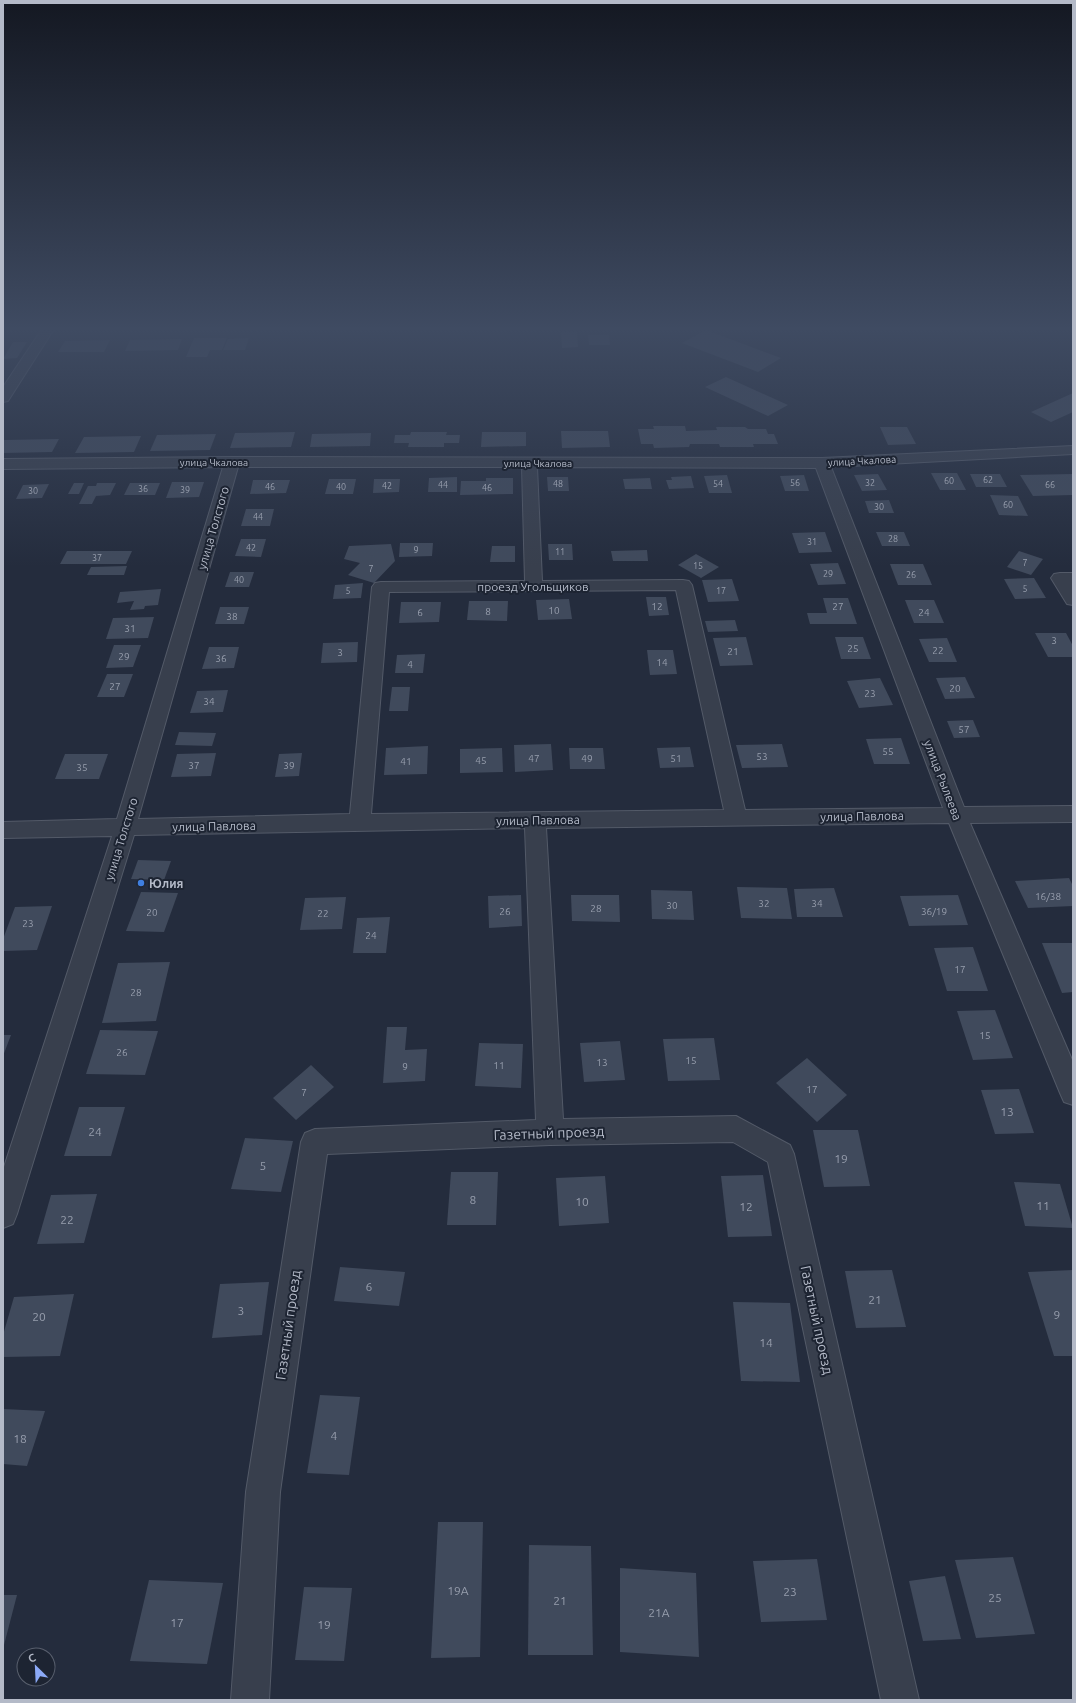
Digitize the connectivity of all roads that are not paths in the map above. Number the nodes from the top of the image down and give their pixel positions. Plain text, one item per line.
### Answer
1 (1073, 450) edge
2 (232, 462) junction
3 (529, 463) junction
4 (822, 463) junction
5 (3, 464) edge
6 (1073, 578) edge
7 (534, 586) junction
8 (1073, 600) edge
9 (1073, 814) edge
10 (956, 815) junction
11 (736, 817) junction
12 (535, 821) junction
13 (360, 822) junction
14 (125, 828) junction
15 (3, 830) edge
16 (1073, 1093) edge
17 (550, 1132) junction
18 (3, 1214) edge
19 (250, 1700) edge
20 (900, 1700) edge

1 - 4 street, улица Чкалова
2 - 3 street, улица Чкалова
2 - 5 street, улица Чкалова
2 - 14 street, улица Толстого
3 - 4 street, улица Чкалова
3 - 7 street
4 - 10 street, улица Рылеева
6 - 8 street
7 - 11 street, проезд Угольщиков
7 - 13 street, проезд Угольщиков
9 - 10 street, улица Павлова
10 - 11 street, улица Павлова
10 - 16 street, улица Рылеева
11 - 12 street, улица Павлова
12 - 13 street, улица Павлова
12 - 17 street
13 - 14 street, улица Павлова
14 - 15 street, улица Павлова
14 - 18 street, улица Толстого
17 - 19 street, Газетный проезд
17 - 20 street, Газетный проезд

